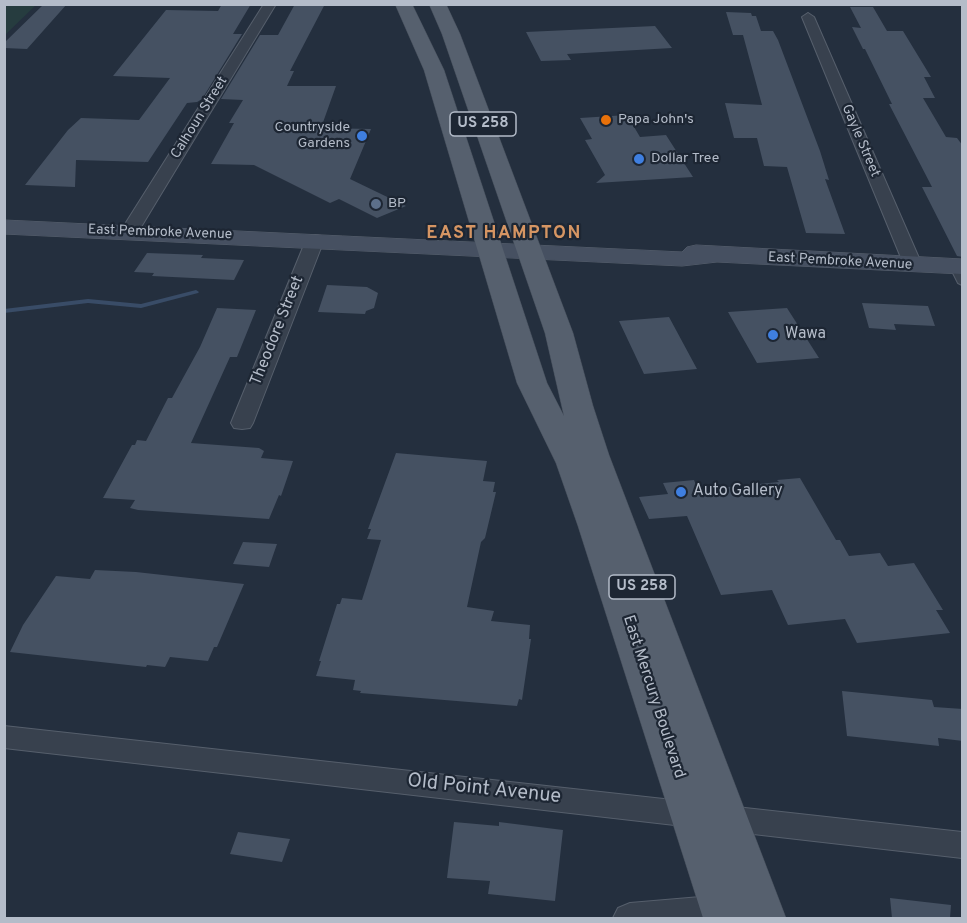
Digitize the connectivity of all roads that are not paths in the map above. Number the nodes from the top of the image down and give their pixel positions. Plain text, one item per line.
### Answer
1 (270, 4) edge
2 (403, 4) edge
3 (437, 4) edge
4 (808, 17) dead end
5 (4, 227) edge
6 (129, 232) junction
7 (315, 240) junction
8 (490, 246) junction
9 (530, 248) junction
10 (913, 265) junction
11 (960, 272) edge
12 (242, 423) dead end
13 (4, 737) edge
14 (708, 816) junction
15 (963, 845) edge
16 (725, 914) edge
17 (630, 918) edge
18 (762, 918) edge

1 - 6 street, Calhoun Street
2 - 8 main road, East Mercury Boulevard / US 258
3 - 9 main road, East Mercury Boulevard / US 258
4 - 10 street, Gayle Street
5 - 6 main road, East Pembroke Avenue
6 - 7 main road, East Pembroke Avenue
7 - 8 main road, East Pembroke Avenue
7 - 12 street, Theodore Street
8 - 9 main road, East Pembroke Avenue
8 - 14 main road, East Mercury Boulevard / US 258
9 - 10 main road, East Pembroke Avenue
9 - 14 main road, East Mercury Boulevard / US 258
10 - 11 main road, East Pembroke Avenue
13 - 14 street, Old Point Avenue
14 - 15 street, Old Point Avenue
14 - 16 main road, East Mercury Boulevard / US 258
14 - 18 main road, East Mercury Boulevard / US 258
16 - 17 street

